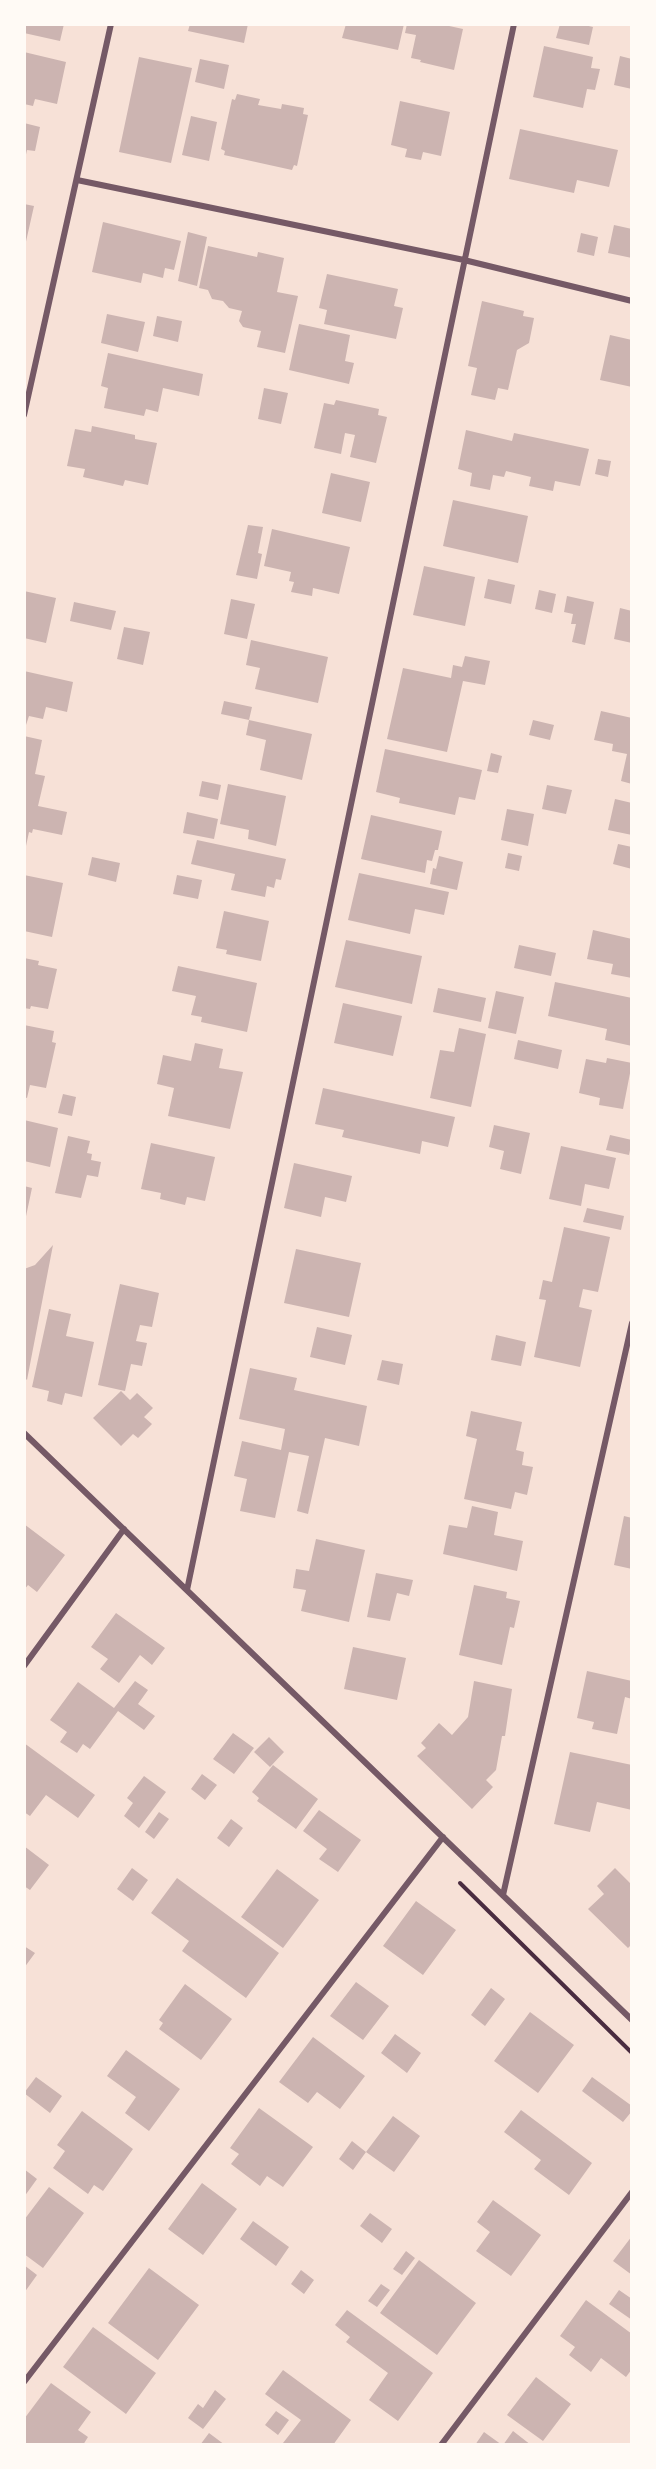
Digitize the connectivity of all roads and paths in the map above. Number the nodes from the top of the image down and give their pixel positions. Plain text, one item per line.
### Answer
1 (111, 24) edge
2 (514, 24) edge
3 (77, 180) junction
4 (464, 260) junction
5 (632, 301) edge
6 (24, 415) edge
7 (632, 1323) edge
8 (24, 1432) edge
9 (124, 1529) junction
10 (187, 1590) junction
11 (24, 1666) edge
12 (443, 1837) junction
13 (458, 1881) dead end
14 (503, 1895) junction
15 (632, 2020) edge
16 (632, 2053) edge
17 (632, 2192) edge
18 (24, 2382) edge
19 (441, 2445) edge

1 - 3 street
2 - 4 street
3 - 4 street
3 - 6 street
4 - 5 street
4 - 10 street
7 - 14 street
8 - 9 street
9 - 10 street
9 - 11 street
10 - 12 street
12 - 14 street
12 - 18 street
13 - 16 path
14 - 15 street
17 - 19 street

